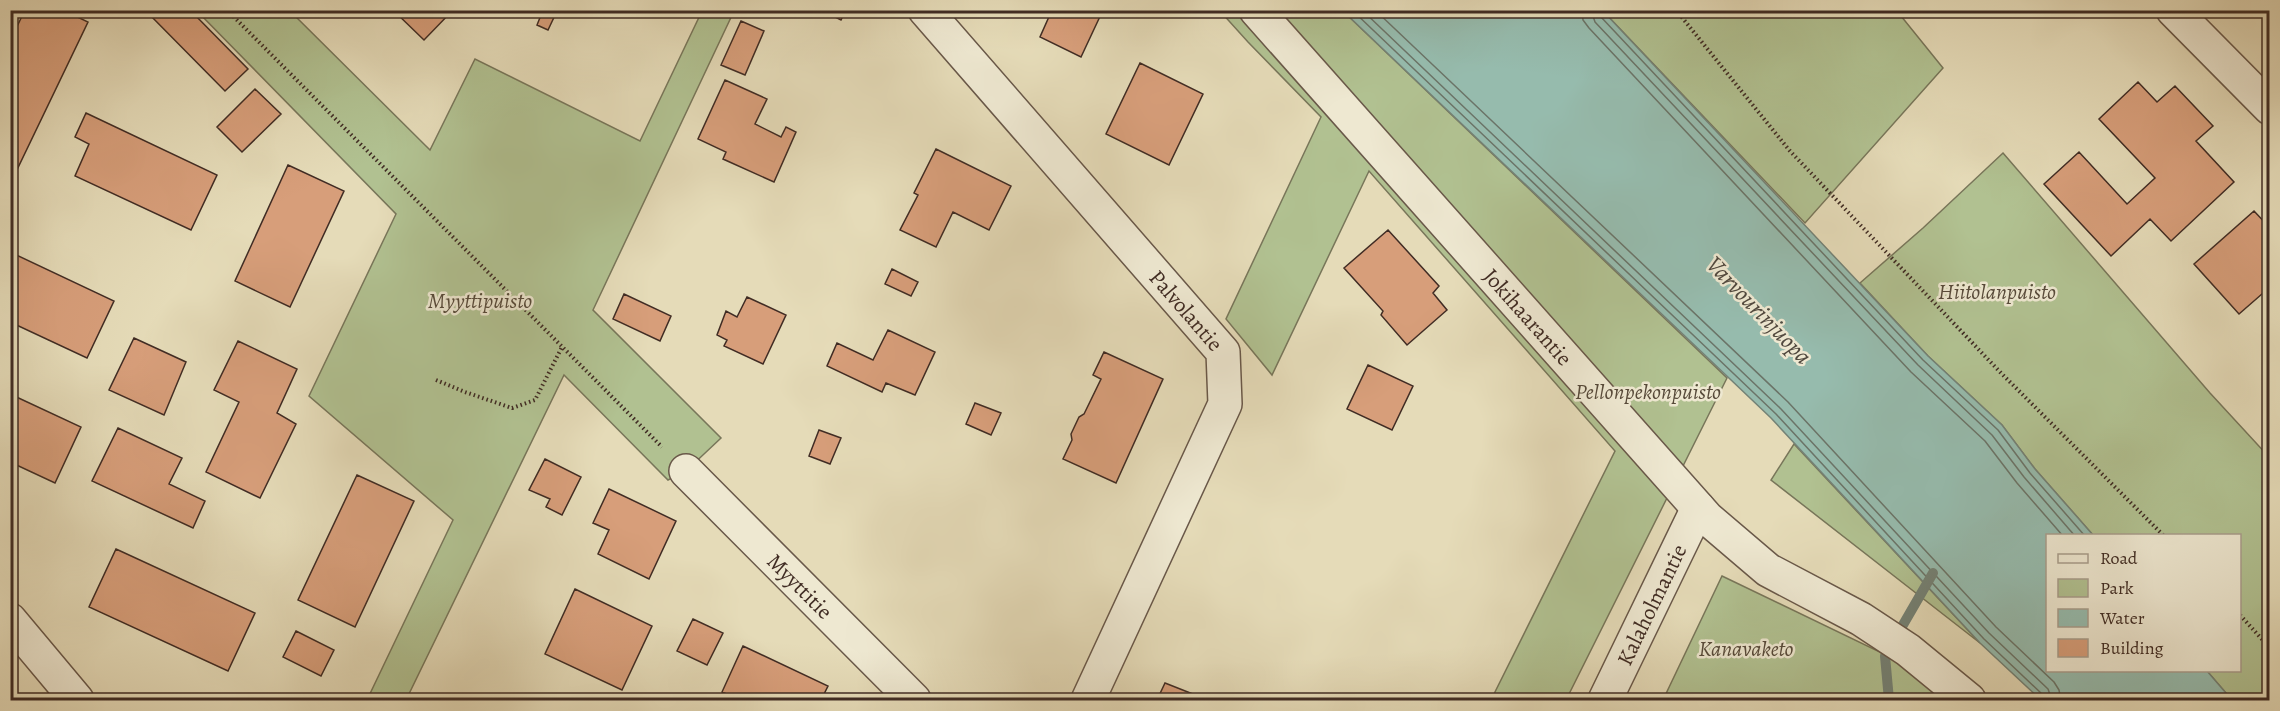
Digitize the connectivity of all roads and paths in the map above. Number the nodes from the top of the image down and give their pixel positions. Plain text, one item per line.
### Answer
1 (227, 10) edge
2 (925, 10) edge
3 (1256, 10) edge
4 (1676, 10) edge
5 (2173, 10) edge
6 (2270, 108) edge
7 (562, 347) junction
8 (436, 380) dead end
9 (686, 471) joint
10 (1698, 508) junction
11 (2162, 534) edge
12 (2241, 616) edge
13 (10, 620) edge
14 (2270, 648) edge
15 (77, 700) edge
16 (914, 700) edge
17 (1088, 700) edge
18 (1605, 700) edge
19 (1968, 700) edge

1 - 7 path
2 - 17 street, Palvolantie
3 - 10 street, Jokihaarantie
4 - 11 path
5 - 6 street
7 - 8 path
7 - 9 path
9 - 16 street, Myyttitie
10 - 18 street, Kalaholmantie
10 - 19 street, Jokihaarantie
12 - 14 path
13 - 15 street

